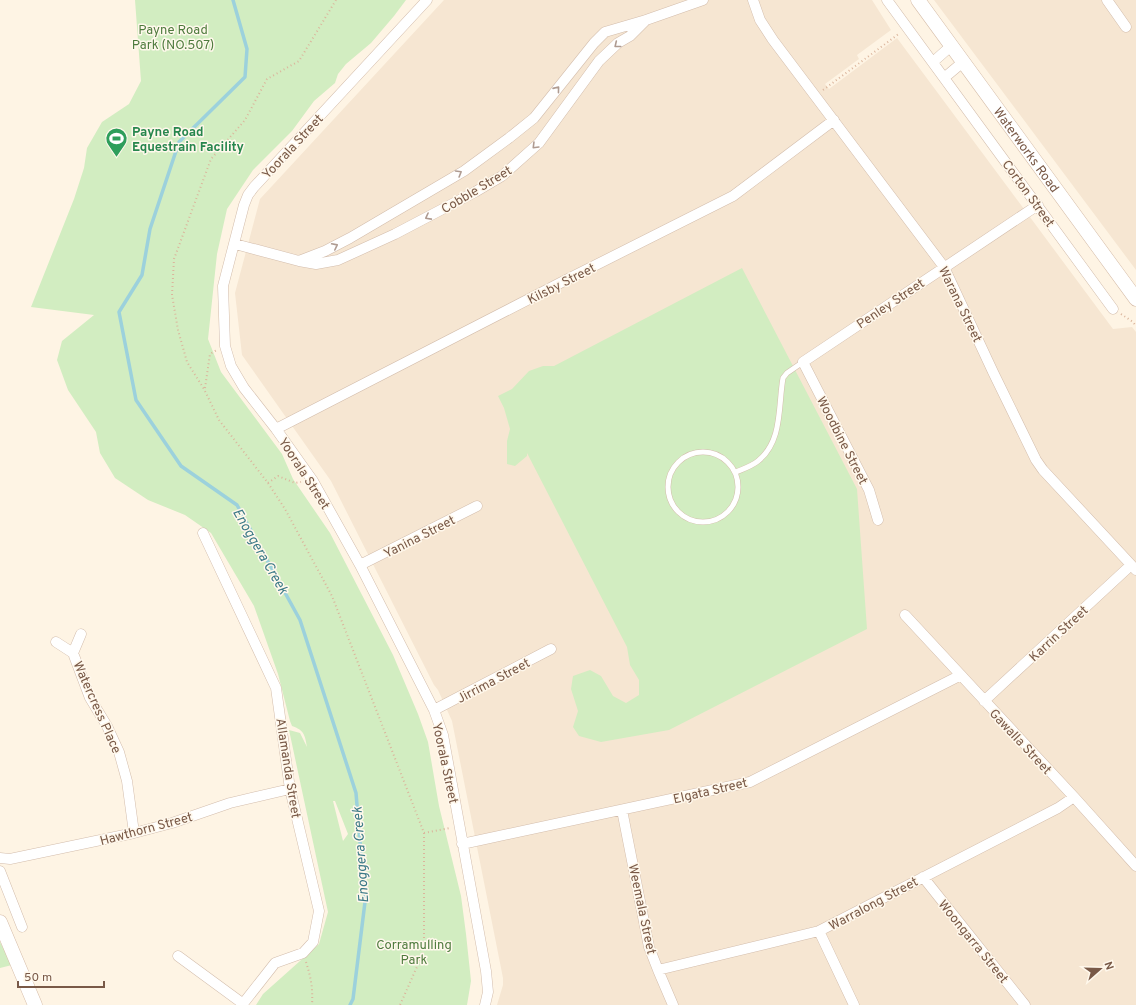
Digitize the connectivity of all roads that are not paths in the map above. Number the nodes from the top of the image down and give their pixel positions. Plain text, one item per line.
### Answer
1 (427, 0) edge
2 (703, 0) edge
3 (753, 0) edge
4 (887, 0) edge
5 (918, 0) edge
6 (1107, 0) edge
7 (646, 20) junction
8 (1126, 27) dead end
9 (951, 46) junction
10 (933, 62) junction
11 (963, 62) junction
12 (944, 78) junction
13 (834, 120) junction
14 (1038, 205) junction
15 (235, 244) junction
16 (299, 261) junction
17 (944, 267) junction
18 (1136, 299) edge
19 (1113, 309) road end
20 (803, 362) junction
21 (276, 429) junction
22 (736, 472) junction
23 (477, 506) dead end
24 (878, 520) dead end
25 (203, 533) dead end
26 (360, 565) junction
27 (1134, 568) edge
28 (905, 615) dead end
29 (81, 634) dead end
30 (56, 642) dead end
31 (551, 649) dead end
32 (73, 653) junction
33 (961, 675) junction
34 (984, 701) junction
35 (434, 710) junction
36 (290, 789) junction
37 (1074, 797) junction
38 (622, 810) junction
39 (134, 833) junction
40 (462, 844) junction
41 (0, 858) edge
42 (1136, 866) edge
43 (0, 871) edge
44 (923, 877) junction
45 (0, 922) edge
46 (22, 927) dead end
47 (819, 932) junction
48 (178, 956) dead end
49 (658, 970) junction
50 (242, 1004) edge
51 (35, 1005) edge
52 (485, 1005) edge
53 (673, 1005) edge
54 (854, 1005) edge
55 (1025, 1005) edge

1 - 15 street, Yoorala Street
2 - 7 street, Cobble Street
3 - 13 street, Warana Street
4 - 10 street, Corton Street
5 - 9 main road, Waterworks Road
6 - 8 street
16 -> 7 street, Cobble Street
7 -> 16 street, Cobble Street
9 - 10 street
9 - 11 main road, Waterworks Road
10 - 12 street, Corton Street
11 - 12 street
11 - 18 main road, Waterworks Road
12 - 14 street, Corton Street
13 - 17 street, Warana Street
13 - 21 street, Kilsby Street
14 - 17 street, Penley Street
14 - 19 street, Corton Street
15 - 16 street, Cobble Street
15 - 21 street, Yoorala Street
17 - 20 street, Penley Street
17 - 27 street, Warana Street
20 - 22 lane
20 - 24 street, Woodbine Street
21 - 26 street, Yoorala Street
22 - 22 lane
23 - 26 street, Yanina Street
25 - 36 street, Allamanda Street
26 - 35 street, Yoorala Street
27 - 34 street, Karrin Street
28 - 33 street, Gawalla Street
29 - 32 street, Watercress Place
30 - 32 street, Watercress Place
31 - 35 street, Jirrima Street
32 - 39 street, Watercress Place
33 - 34 street, Gawalla Street
33 - 38 street, Elgata Street
34 - 37 street, Gawalla Street
35 - 40 street, Yoorala Street
36 - 39 street, Hawthorn Street
36 - 50 street, Allamanda Street
37 - 42 street, Gawalla Street
37 - 44 street, Warralong Street
38 - 40 street, Elgata Street
38 - 49 street, Weemala Street
39 - 41 street, Hawthorn Street
40 - 52 street, Yoorala Street
43 - 46 street
44 - 47 street, Warralong Street
44 - 55 street, Woongarra Street
45 - 51 main road
47 - 49 street, Warralong Street
47 - 54 street
48 - 50 street
49 - 53 street, Weemala Street

